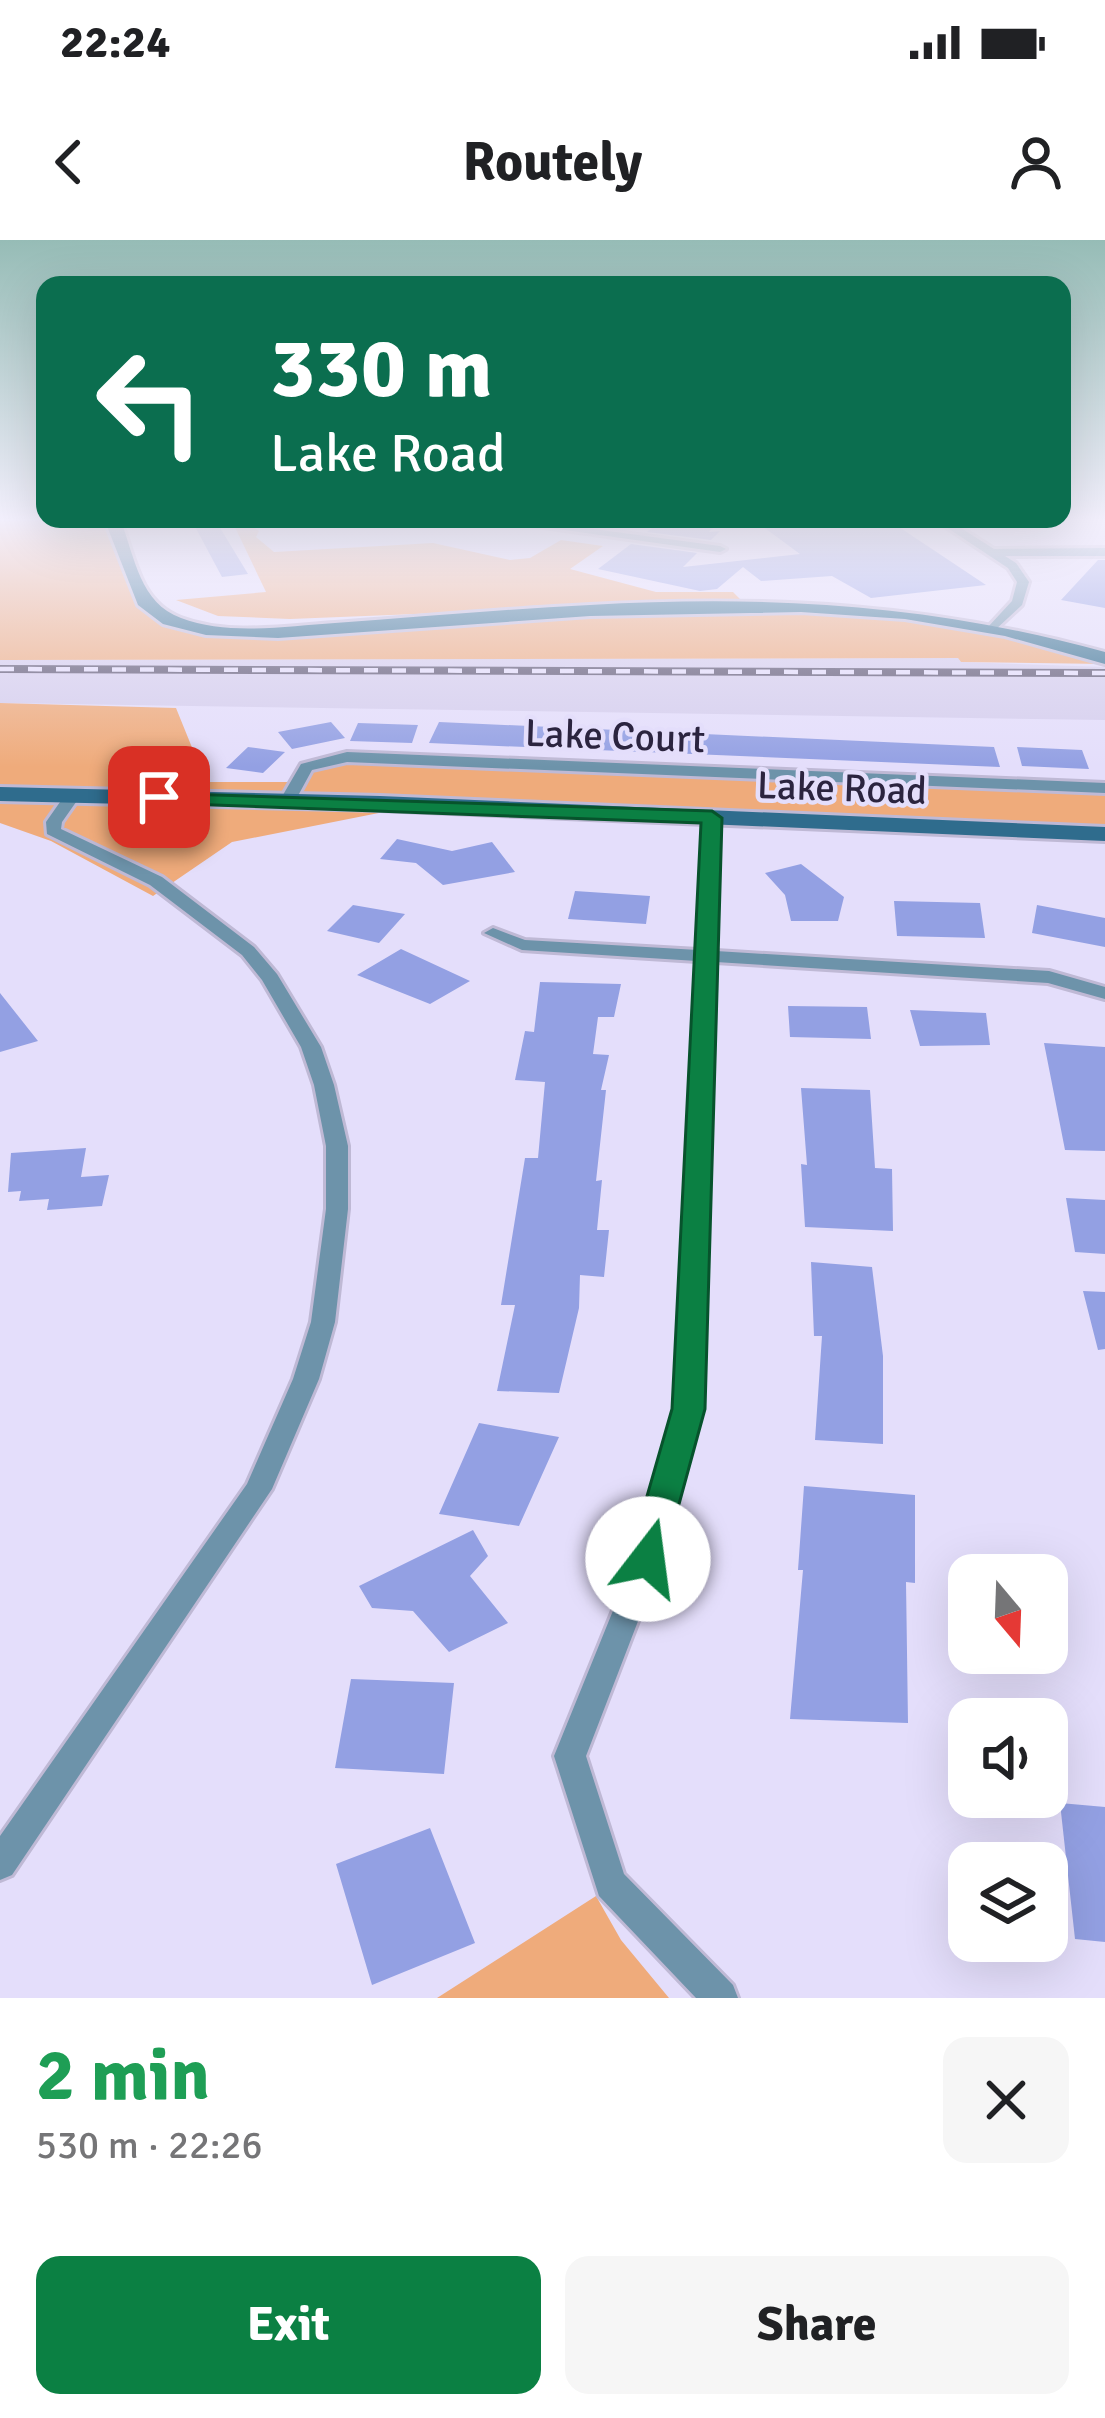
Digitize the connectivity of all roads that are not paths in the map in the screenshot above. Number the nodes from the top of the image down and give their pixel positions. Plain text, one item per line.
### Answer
1 (150, 603) edge
2 (1017, 603) edge
3 (994, 627) junction
4 (1105, 658) edge
5 (1105, 788) edge
6 (0, 794) edge
7 (73, 795) junction
8 (288, 800) junction
9 (712, 818) junction
10 (1105, 834) edge
11 (493, 933) dead end
12 (706, 957) junction
13 (1105, 993) edge
14 (0, 1864) edge
15 (720, 1998) edge

1 - 3 street
2 - 3 street
3 - 4 street
5 - 8 street, Lake Court
6 - 7 street, Lake Road
7 - 8 street, Lake Road
7 - 14 street
8 - 9 street, Lake Road
9 - 10 street, Lake Road
9 - 12 street
11 - 12 street
12 - 13 street
12 - 15 street

